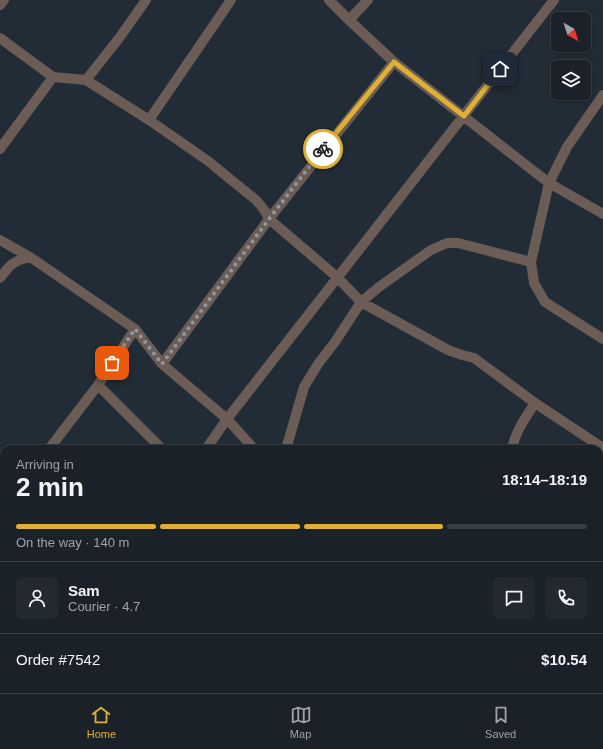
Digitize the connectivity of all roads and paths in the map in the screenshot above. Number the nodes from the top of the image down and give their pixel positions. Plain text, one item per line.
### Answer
1 (4, 0) edge
2 (146, 0) edge
3 (231, 0) edge
4 (329, 0) edge
5 (368, 0) edge
6 (554, 0) edge
7 (0, 5) edge
8 (349, 20) junction
9 (0, 38) edge
10 (394, 62) junction
11 (53, 77) junction
12 (86, 80) junction
13 (603, 95) edge
14 (464, 116) junction
15 (149, 120) junction
16 (0, 149) edge
17 (549, 183) junction
18 (603, 214) edge
19 (269, 219) junction
20 (0, 240) edge
21 (30, 257) junction
22 (530, 262) junction
23 (0, 278) edge
24 (337, 278) junction
25 (361, 302) junction
26 (135, 329) junction
27 (603, 340) edge
28 (162, 364) junction
29 (98, 385) junction
30 (535, 403) junction
31 (227, 419) junction
32 (52, 445) edge
33 (158, 445) edge
34 (209, 445) edge
35 (250, 445) edge
36 (287, 445) edge
37 (513, 445) edge
38 (600, 445) edge

1 - 7 street
2 - 12 street
3 - 15 street
4 - 8 street
5 - 8 street
6 - 14 street
8 - 10 street
9 - 11 street
10 - 14 street
10 - 19 street
11 - 12 street
11 - 16 street
12 - 15 street
13 - 17 street
14 - 17 street
14 - 24 street
15 - 19 street
17 - 18 street
17 - 22 street
19 - 24 street
19 - 28 street
20 - 21 street
21 - 23 street
21 - 26 street
22 - 25 street
22 - 27 street
24 - 25 street
24 - 31 street
25 - 30 street
25 - 36 street
26 - 28 street
26 - 29 street
28 - 31 street
29 - 32 street
29 - 33 street
30 - 37 street
30 - 38 street
31 - 34 street
31 - 35 street

